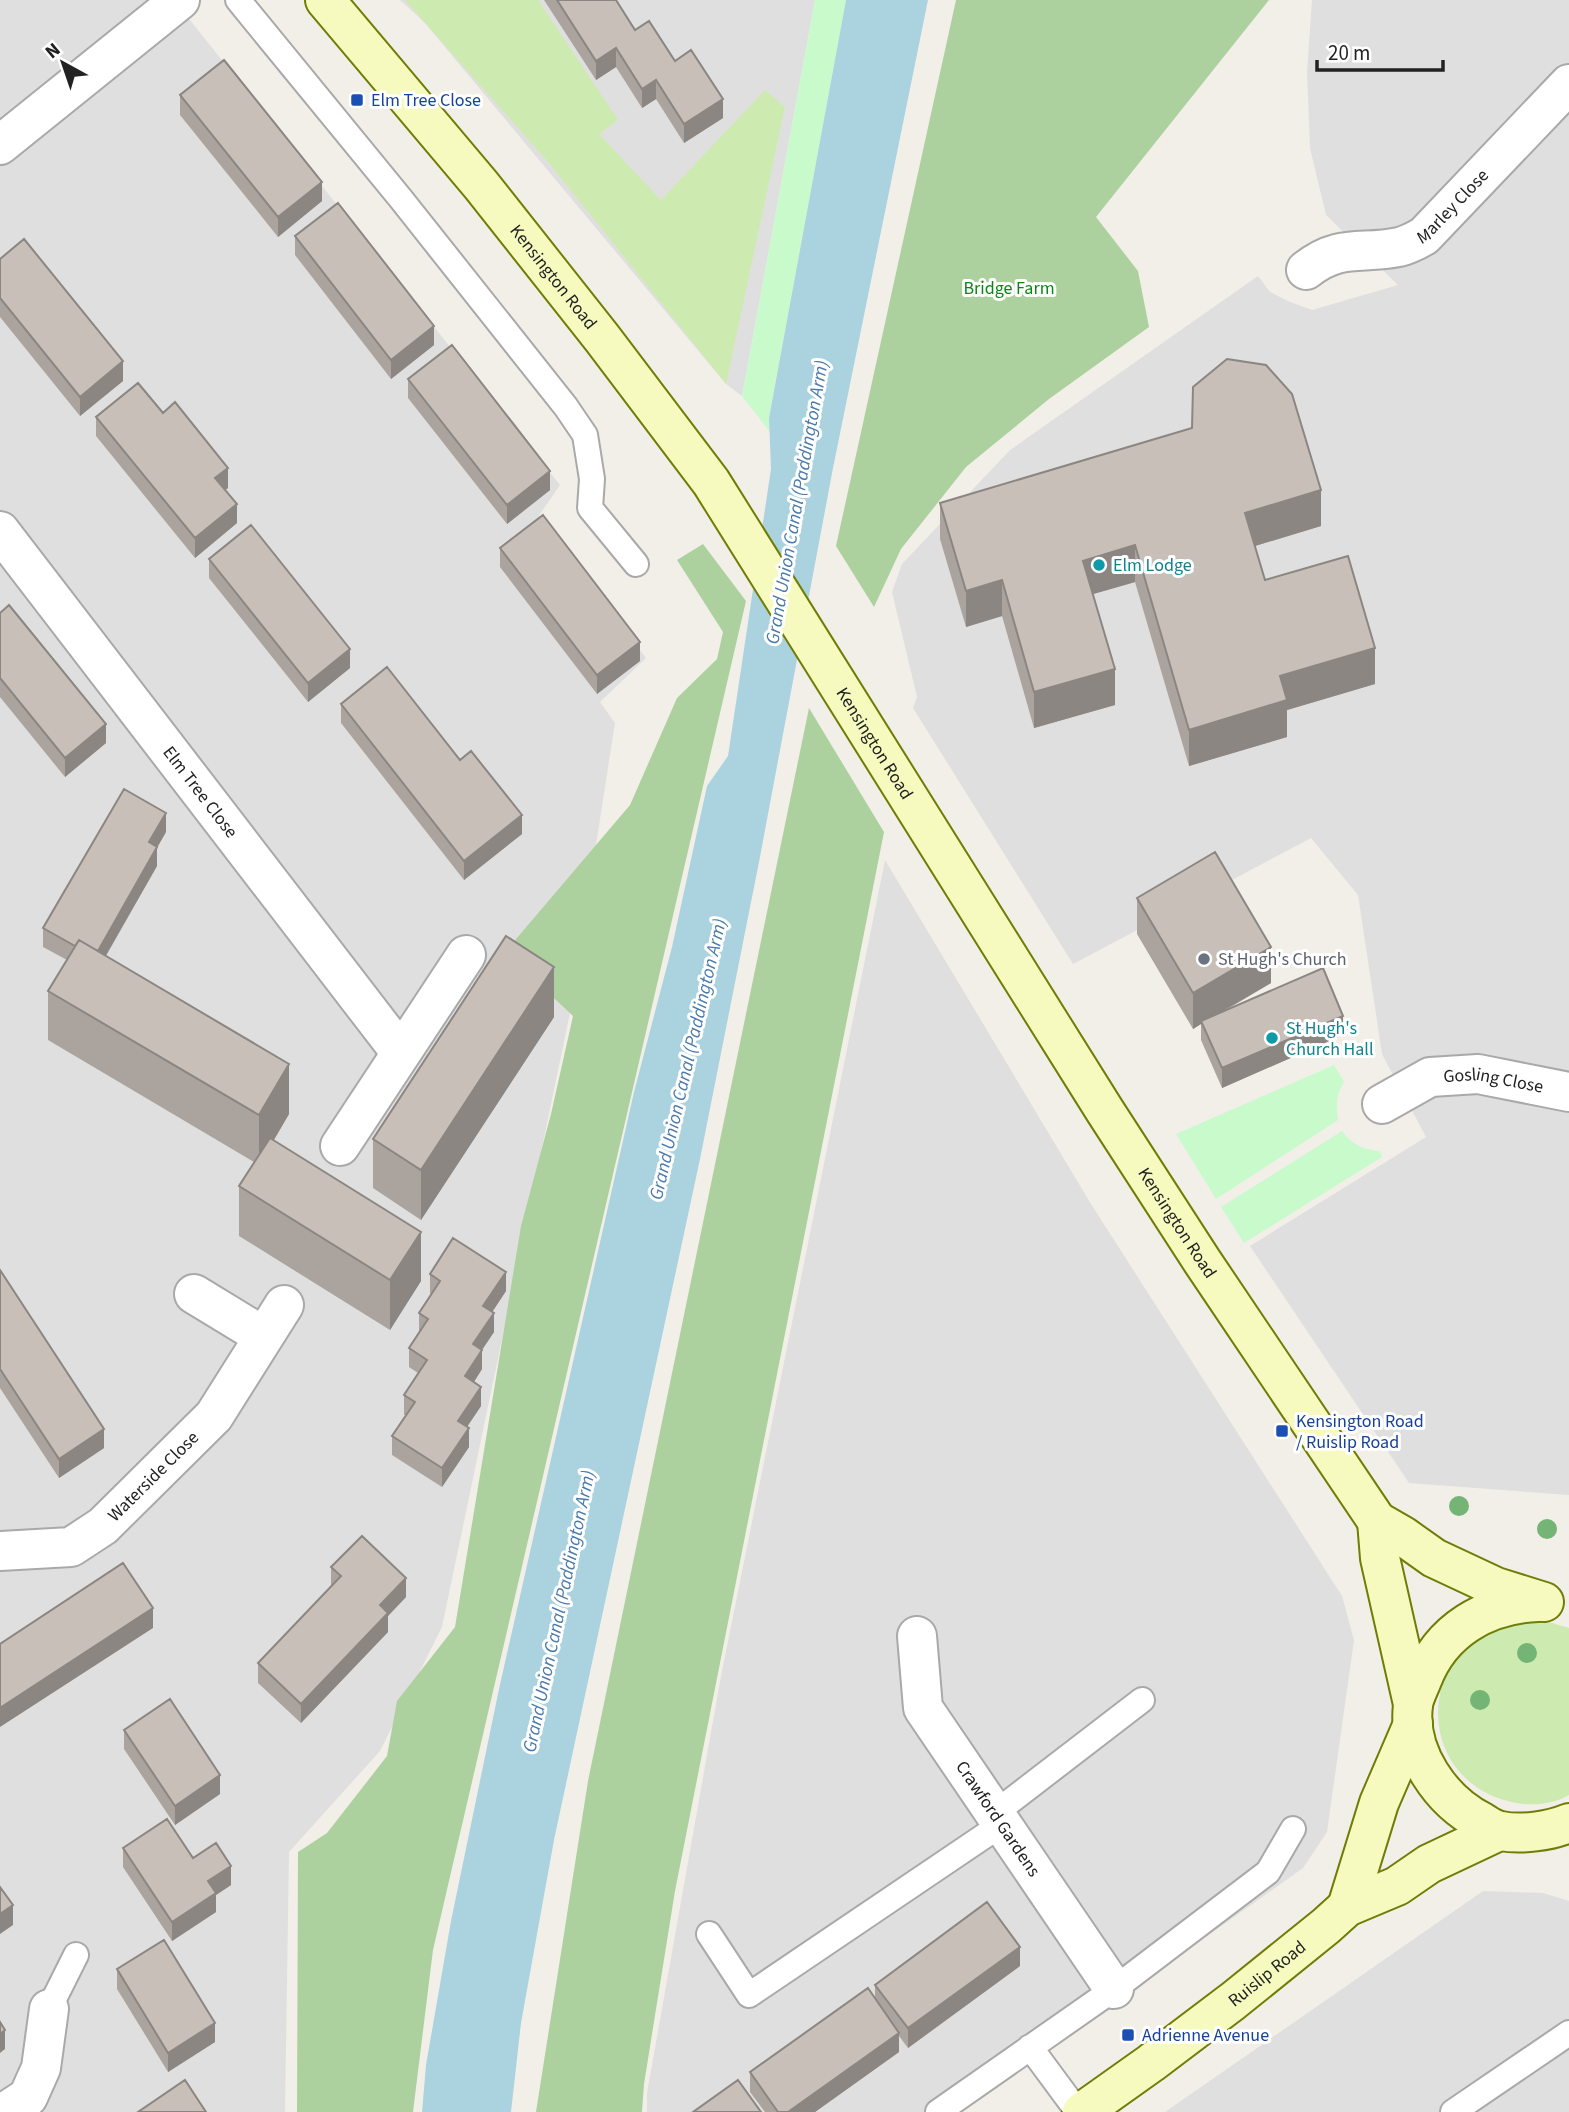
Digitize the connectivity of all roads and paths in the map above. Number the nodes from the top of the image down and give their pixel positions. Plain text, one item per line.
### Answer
1 (180, 0) edge
2 (238, 0) edge
3 (325, 0) edge
4 (1569, 84) edge
5 (0, 145) edge
6 (1306, 271) dead end
7 (0, 531) edge
8 (636, 564) dead end
9 (466, 955) dead end
10 (401, 1054) junction
11 (1569, 1092) edge
12 (1382, 1104) dead end
13 (340, 1146) dead end
14 (194, 1294) dead end
15 (284, 1305) dead end
16 (263, 1336) junction
17 (1377, 1521) junction
18 (0, 1551) edge
19 (1557, 1607) edge
20 (917, 1636) dead end
21 (1142, 1700) dead end
22 (1413, 1714) junction
23 (998, 1818) junction
24 (1569, 1824) edge
25 (1293, 1829) dead end
26 (1514, 1832) junction
27 (1569, 1852) edge
28 (1347, 1907) junction
29 (709, 1934) dead end
30 (76, 1955) dead end
31 (1114, 1989) junction
32 (50, 2009) joint
33 (1569, 2033) edge
34 (1030, 2047) junction
35 (5, 2112) edge
36 (938, 2112) edge
37 (1080, 2112) edge
38 (1453, 2112) edge

1 - 5 street
2 - 8 lane
3 - 17 street, Kensington Road
4 - 6 street, Marley Close
7 - 10 street, Elm Tree Close
9 - 10 street
10 - 13 street
11 - 12 street, Gosling Close
14 - 16 street
15 - 16 street, Waterside Close
16 - 18 street, Waterside Close
17 - 19 street, Kensington Road
17 - 22 street, Kensington Road
19 - 22 street
20 - 23 street, Crawford Gardens
21 - 23 lane
22 - 26 street, Kensington Road
22 - 28 street
23 - 29 lane
23 - 31 street, Crawford Gardens
24 - 26 street, Ruislip Road
25 - 31 lane
26 - 27 street, Kensington Road
26 - 28 street, Ruislip Road
28 - 37 street, Ruislip Road
30 - 32 lane
31 - 34 lane
32 - 35 street
33 - 38 lane
34 - 36 lane
34 - 37 lane

